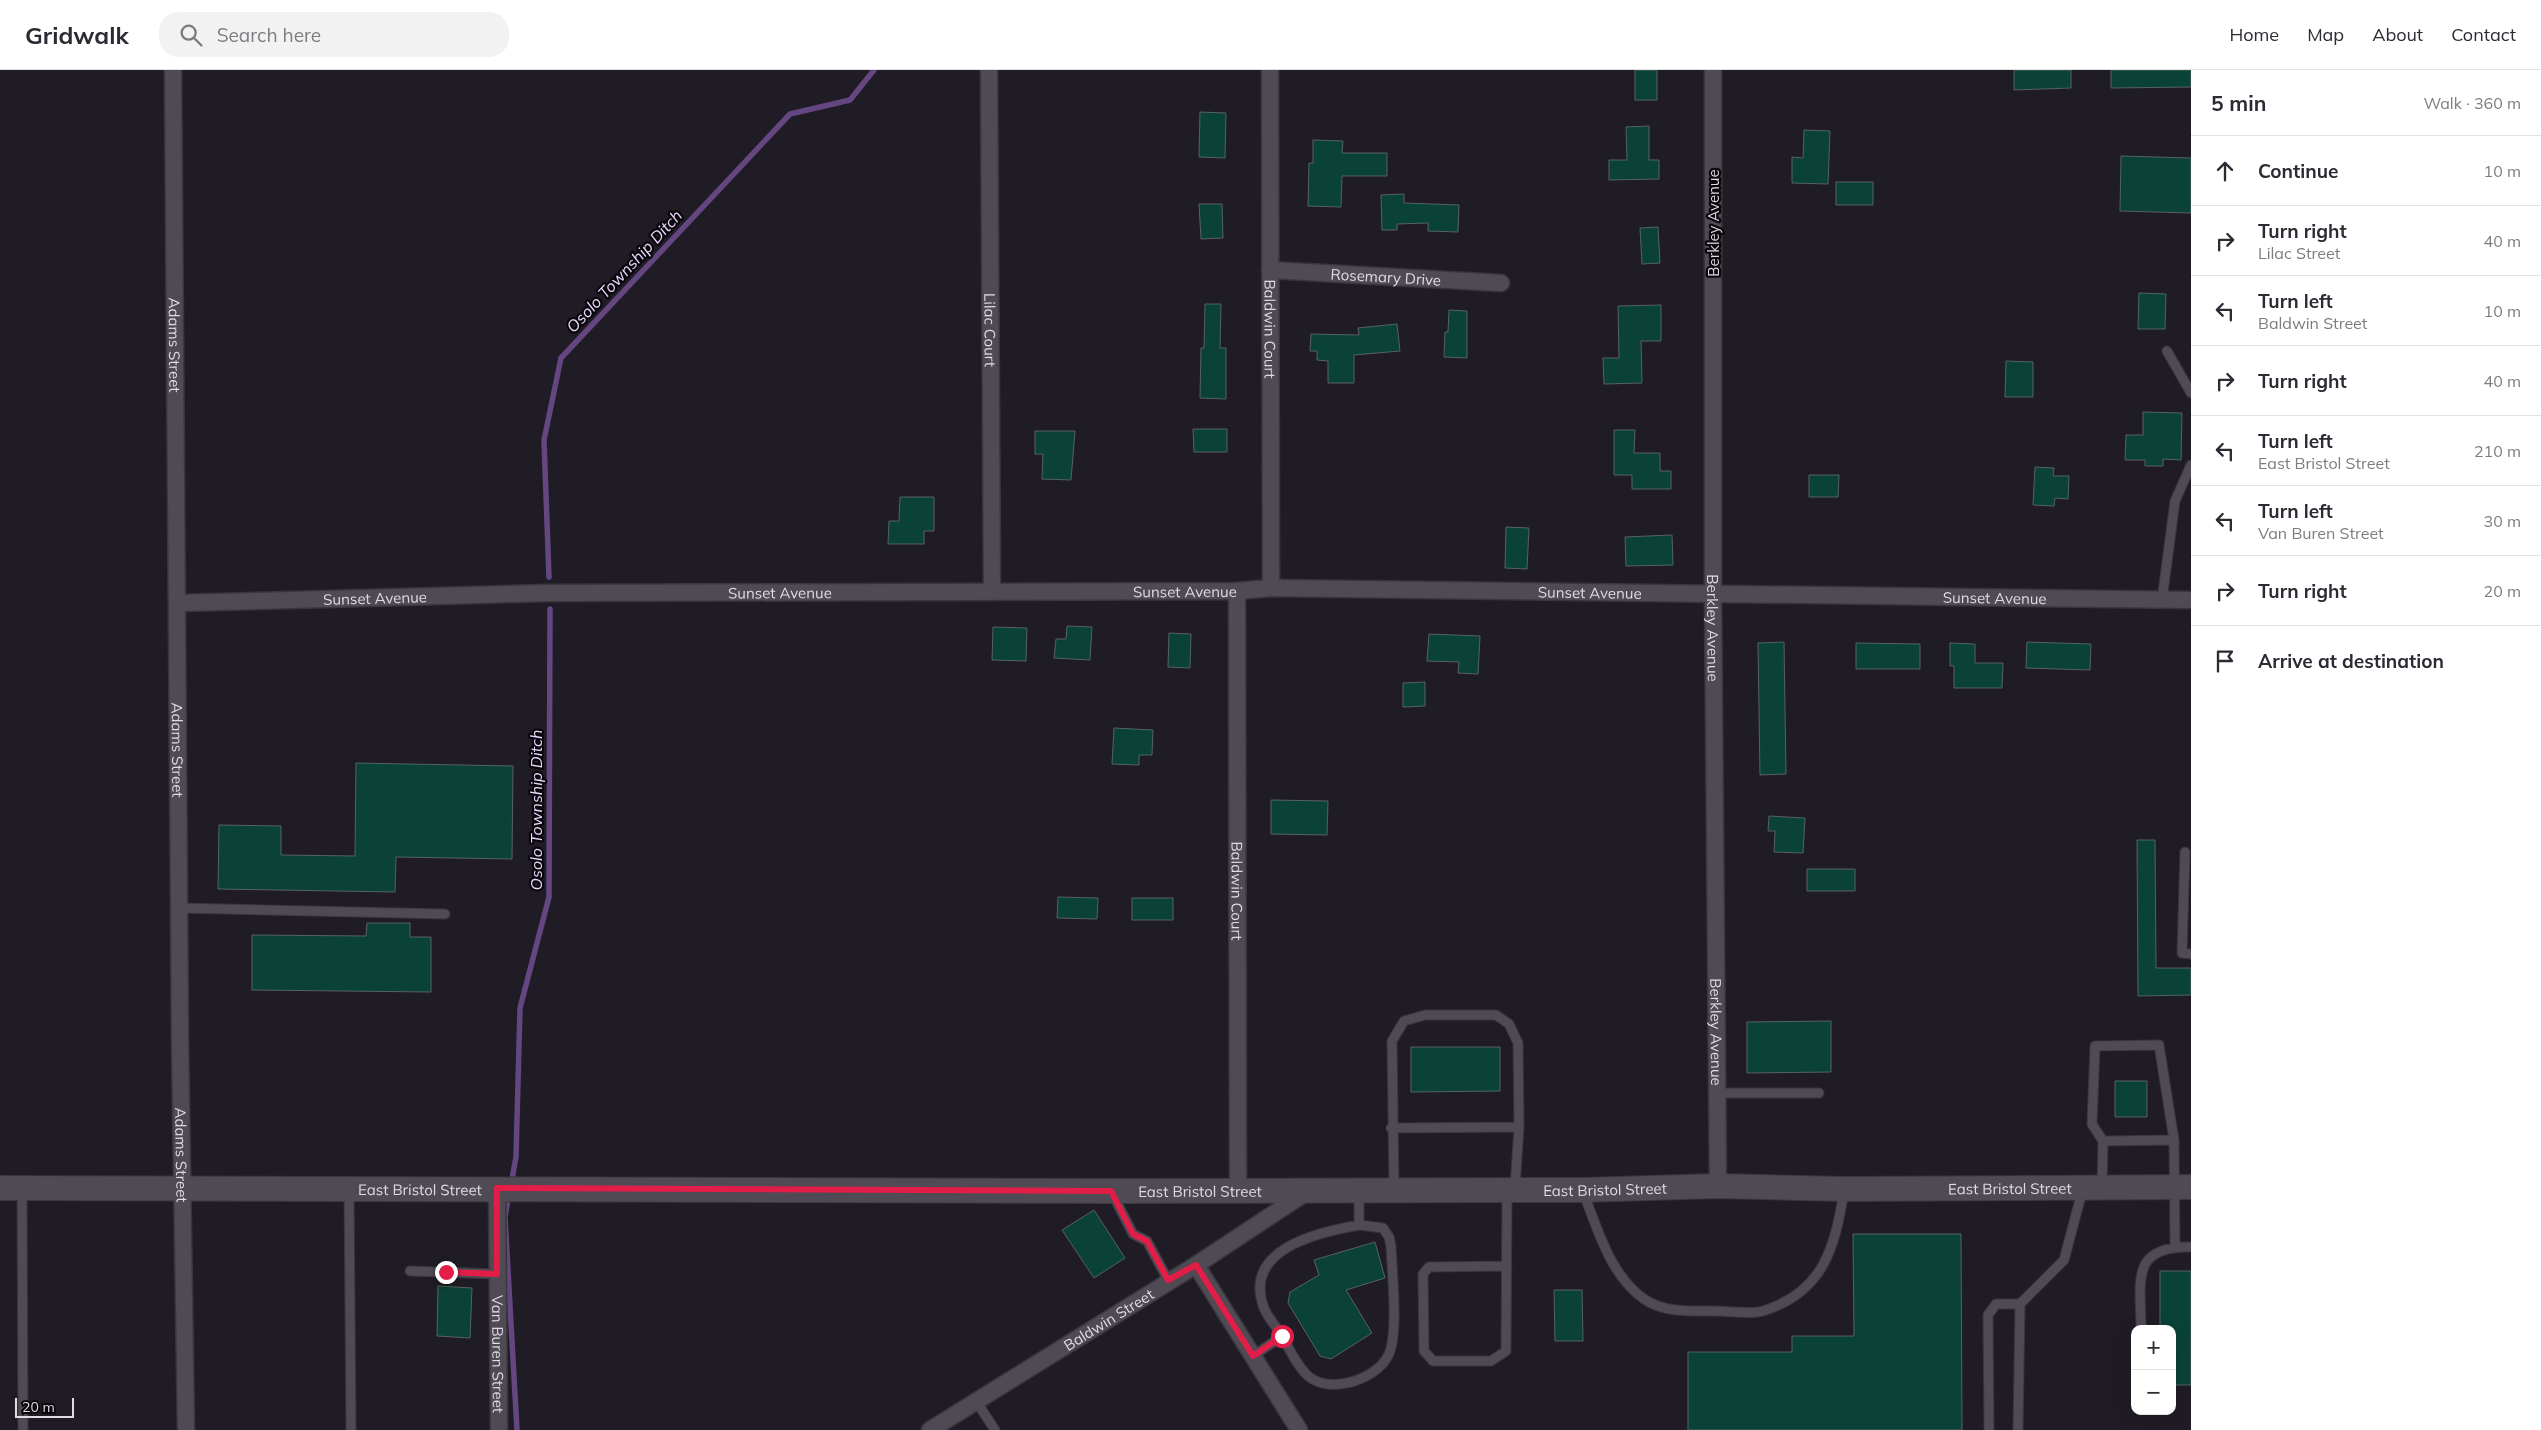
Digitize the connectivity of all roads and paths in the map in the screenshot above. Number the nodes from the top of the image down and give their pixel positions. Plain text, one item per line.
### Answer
1 (174, 70) edge
2 (989, 70) edge
3 (1270, 70) edge
4 (1713, 70) edge
5 (1270, 270) junction
6 (1501, 283) dead end
7 (2167, 351) dead end
8 (2191, 393) edge
9 (2191, 465) edge
10 (1271, 588) junction
11 (992, 590) junction
12 (1237, 591) junction
13 (1713, 596) junction
14 (2162, 600) junction
15 (2191, 600) edge
16 (179, 603) junction
17 (2185, 852) dead end
18 (2187, 900) edge
19 (180, 908) junction
20 (445, 914) dead end
21 (2191, 954) edge
22 (1717, 1094) junction
23 (1819, 1094) dead end
24 (1519, 1127) junction
25 (1391, 1128) junction
26 (2174, 1140) junction
27 (2103, 1141) junction
28 (1718, 1186) junction
29 (183, 1187) junction
30 (2184, 1187) edge
31 (11, 1188) edge
32 (349, 1188) junction
33 (497, 1188) junction
34 (2093, 1188) junction
35 (1311, 1189) junction
36 (1359, 1189) junction
37 (1394, 1189) junction
38 (1844, 1189) junction
39 (1238, 1190) junction
40 (1511, 1190) junction
41 (1582, 1190) junction
42 (1111, 1191) junction
43 (1359, 1225) junction
44 (2175, 1246) junction
45 (2191, 1247) edge
46 (1196, 1265) junction
47 (1506, 1266) junction
48 (410, 1271) dead end
49 (497, 1274) junction
50 (1168, 1280) junction
51 (2020, 1304) junction
52 (2141, 1325) edge
53 (1282, 1336) junction
54 (1253, 1356) junction
55 (976, 1401) junction
56 (23, 1430) edge
57 (186, 1430) edge
58 (351, 1430) edge
59 (499, 1430) edge
60 (930, 1430) edge
61 (995, 1430) edge
62 (1299, 1430) edge
63 (1989, 1430) edge
64 (2018, 1430) edge

1 - 16 street, Adams Street
2 - 11 street, Lilac Court
3 - 5 street, Baldwin Court
4 - 13 street, Berkley Avenue
5 - 6 street, Rosemary Drive
5 - 10 street, Baldwin Court
7 - 8 lane
9 - 14 lane
10 - 12 street, Sunset Avenue
10 - 13 street, Sunset Avenue
11 - 12 street, Sunset Avenue
11 - 16 street, Sunset Avenue
12 - 39 street, Baldwin Court
13 - 14 street, Sunset Avenue
13 - 22 street, Berkley Avenue
14 - 15 street, Sunset Avenue
16 - 19 street, Adams Street
17 - 18 lane
18 - 21 lane
19 - 20 lane
19 - 29 street, Adams Street
22 - 23 lane
22 - 28 street, Berkley Avenue
24 - 25 lane
24 - 25 lane
24 - 40 lane
25 - 37 lane
26 - 27 lane
26 - 27 lane
26 - 30 lane
27 - 34 lane
28 - 38 main road, East Bristol Street
28 - 41 main road, East Bristol Street
29 - 31 main road, East Bristol Street
29 - 32 main road, East Bristol Street
29 - 57 street, Adams Street
30 - 34 main road, East Bristol Street
30 - 44 lane
31 - 56 lane
32 - 33 main road, East Bristol Street
32 - 58 lane
33 - 42 main road, East Bristol Street
33 - 49 street, Van Buren Street
34 - 38 main road, East Bristol Street
34 - 51 lane
35 - 36 main road, East Bristol Street
35 - 39 main road, East Bristol Street
35 - 46 street, Baldwin Street
36 - 37 main road, East Bristol Street
36 - 43 lane
37 - 40 main road, East Bristol Street
38 - 41 lane
39 - 42 main road, East Bristol Street
40 - 41 main road, East Bristol Street
40 - 47 lane
42 - 50 lane
43 - 53 lane
43 - 53 lane
44 - 45 lane
44 - 52 lane
46 - 50 street, Baldwin Street
46 - 54 street
47 - 47 lane
48 - 49 lane
49 - 59 street, Van Buren Street
50 - 55 street, Baldwin Street
51 - 63 lane
51 - 64 lane
53 - 54 lane
54 - 62 street
55 - 60 street, Baldwin Street
55 - 61 lane

